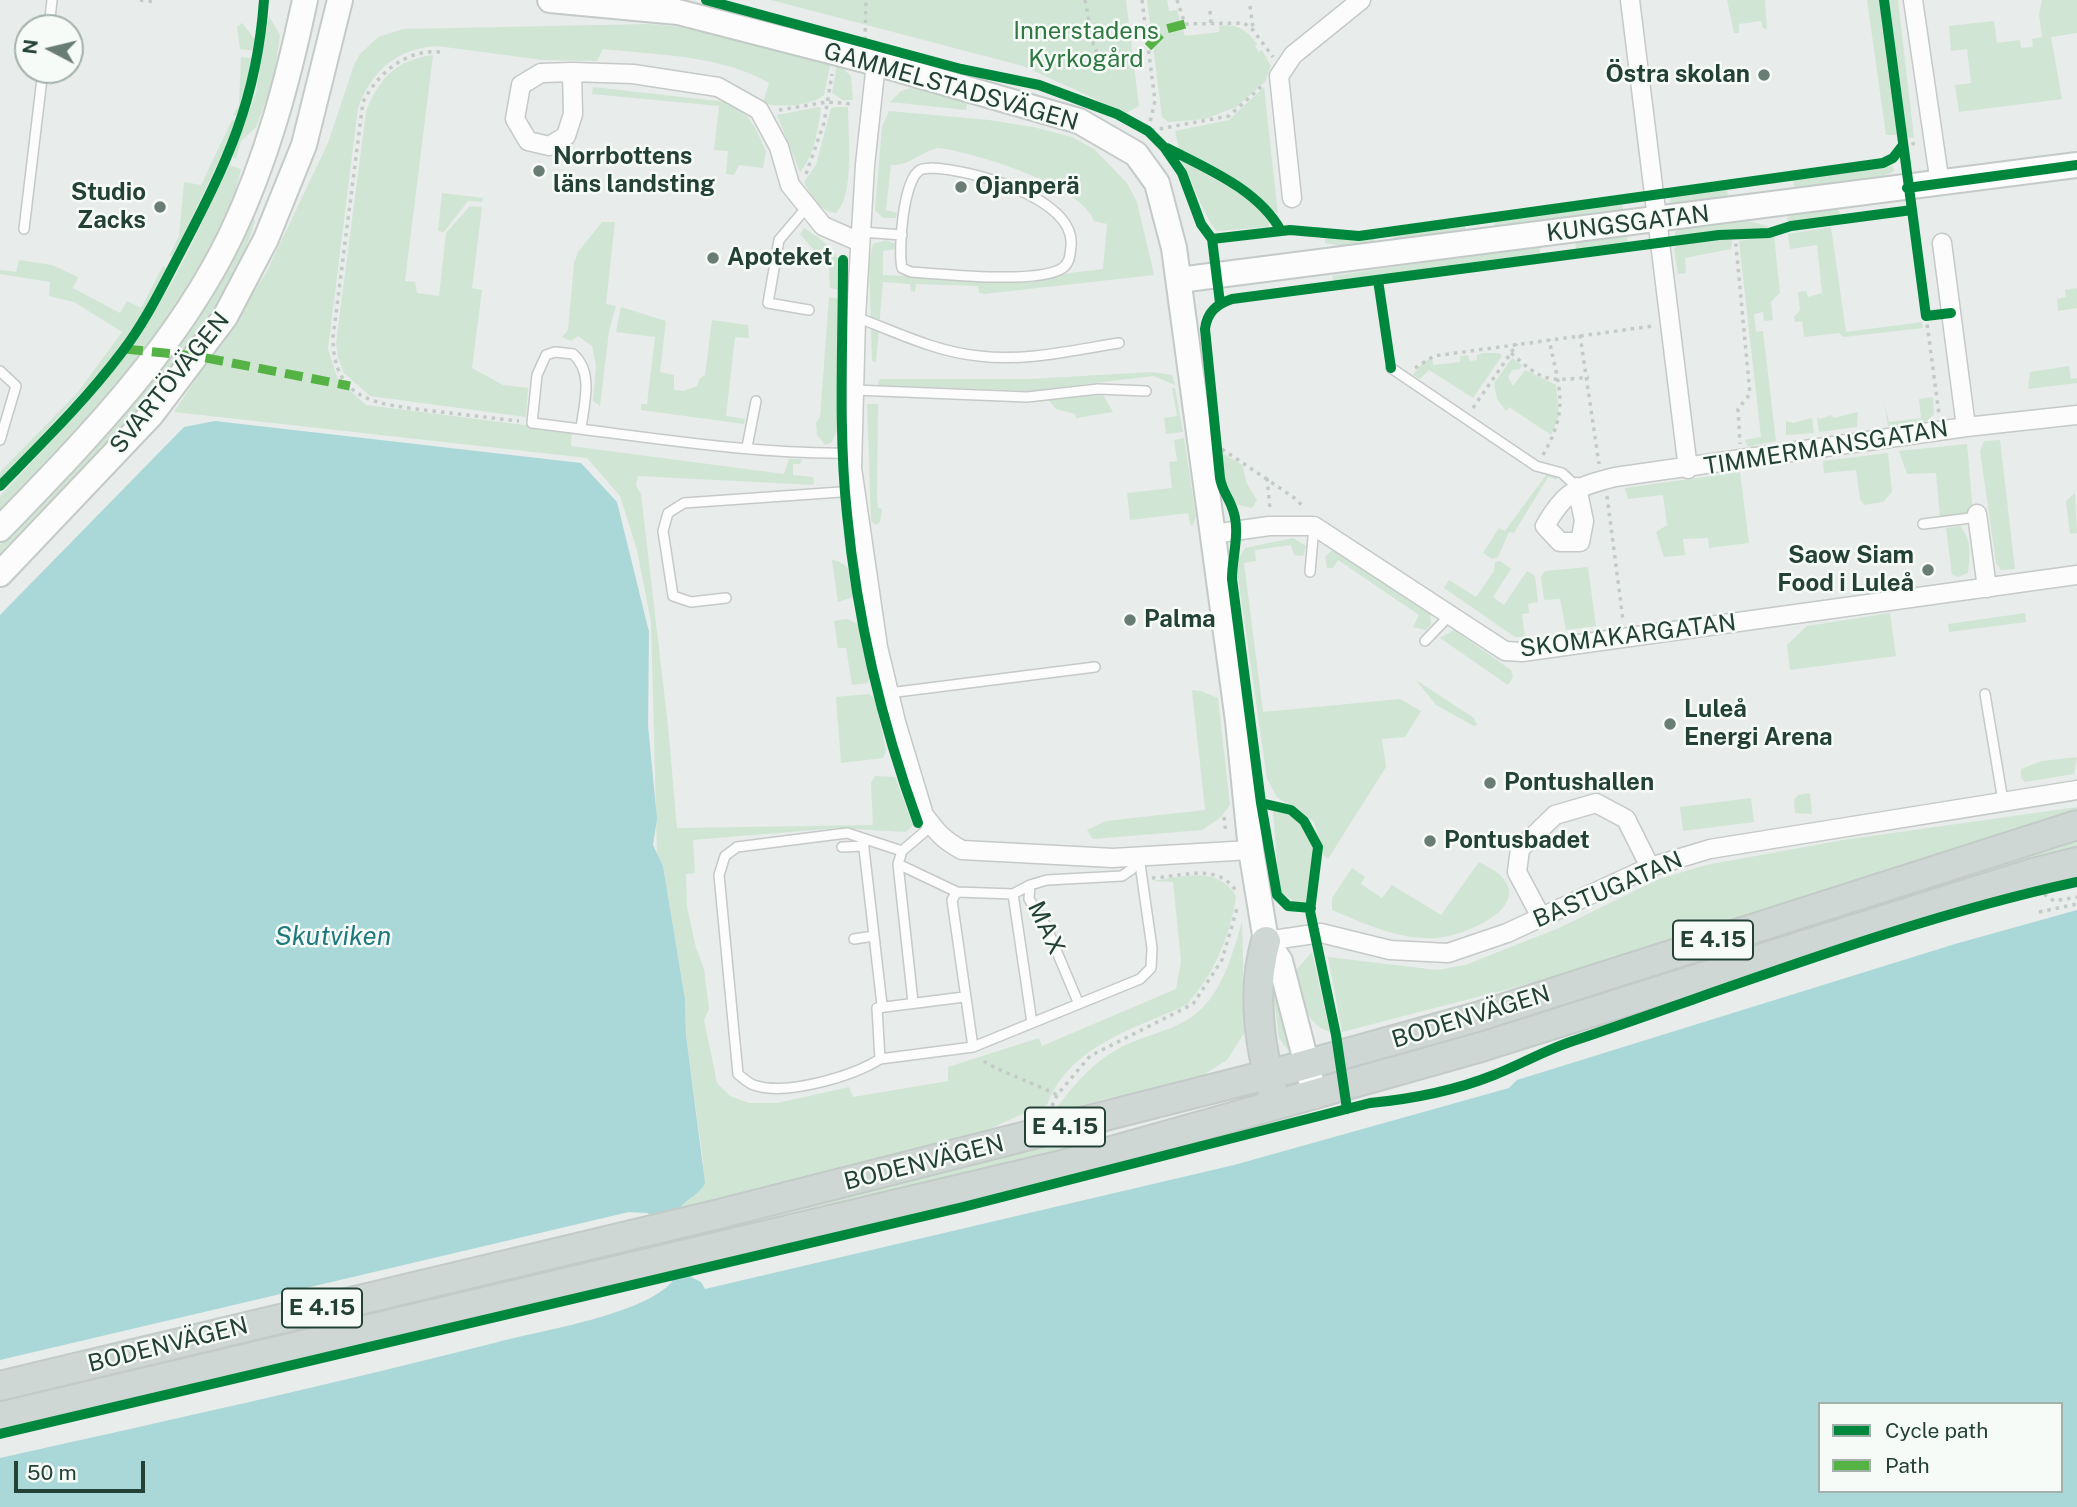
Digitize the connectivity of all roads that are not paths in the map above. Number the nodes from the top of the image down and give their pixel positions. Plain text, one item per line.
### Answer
1 (305, 0) edge
2 (341, 0) edge
3 (550, 0) edge
4 (1361, 0) edge
5 (1630, 0) edge
6 (1913, 0) edge
7 (873, 51) junction
8 (572, 72) junction
9 (41, 84) edge
10 (2077, 165) edge
11 (1940, 184) junction
12 (1292, 198) dead end
13 (801, 200) junction
14 (1658, 220) junction
15 (24, 229) dead end
16 (902, 236) junction
17 (861, 237) junction
18 (1942, 243) dead end
19 (1179, 279) junction
20 (809, 310) dead end
21 (856, 317) junction
22 (1119, 343) dead end
23 (1391, 368) dead end
24 (0, 371) edge
25 (855, 390) junction
26 (1146, 391) dead end
27 (756, 401) dead end
28 (2077, 415) edge
29 (1966, 427) junction
30 (581, 428) junction
31 (0, 440) edge
32 (747, 447) junction
33 (853, 453) junction
34 (1688, 469) junction
35 (1577, 487) joint
36 (855, 491) junction
37 (1977, 516) joint
38 (1923, 524) dead end
39 (1314, 526) junction
40 (0, 529) edge
41 (1213, 534) junction
42 (1310, 572) dead end
43 (0, 574) edge
44 (2077, 575) edge
45 (1987, 588) junction
46 (726, 598) dead end
47 (1450, 615) junction
48 (1425, 641) dead end
49 (1095, 667) dead end
50 (889, 693) junction
51 (1984, 695) dead end
52 (2077, 790) edge
53 (2003, 801) junction
54 (2077, 825) edge
55 (930, 827) junction
56 (863, 843) junction
57 (842, 847) dead end
58 (1251, 850) junction
59 (902, 851) junction
60 (1139, 857) junction
61 (2077, 862) edge
62 (898, 864) junction
63 (1650, 867) junction
64 (1030, 885) junction
65 (957, 892) junction
66 (1013, 894) junction
67 (1541, 917) junction
68 (874, 936) junction
69 (854, 939) dead end
70 (1266, 941) junction
71 (964, 997) junction
72 (1078, 1002) junction
73 (913, 1003) junction
74 (883, 1006) junction
75 (1032, 1023) junction
76 (973, 1047) junction
77 (880, 1059) junction
78 (1306, 1064) junction
79 (1268, 1074) junction
80 (1315, 1096) junction
81 (1276, 1107) junction
82 (0, 1386) edge
83 (0, 1416) edge

1 - 40 street, SVARTÖVÄGEN
2 - 43 street, SVARTÖVÄGEN
3 - 7 street, GAMMELSTADSVÄGEN
4 - 12 street
5 - 14 street
6 - 11 street
7 - 17 street
7 - 19 street, GAMMELSTADSVÄGEN
8 - 8 street
8 - 13 street
9 - 15 lane
10 - 11 street, KUNGSGATAN
11 - 14 street, KUNGSGATAN
13 - 17 street
13 - 20 lane
14 - 19 street, KUNGSGATAN
14 - 34 street
16 - 16 lane
16 - 17 lane
17 - 21 street
18 - 29 street
19 - 41 street, GAMMELSTADSVÄGEN
21 - 22 lane
21 - 25 street
23 - 35 lane
24 - 31 lane
25 - 26 lane
25 - 33 street
27 - 32 lane
28 - 29 street, TIMMERMANSGATAN
29 - 34 street, TIMMERMANSGATAN
30 - 30 lane
30 - 32 lane
32 - 33 lane
33 - 36 street
34 - 35 street, TIMMERMANSGATAN
36 - 46 lane
36 - 50 street
37 - 38 lane
37 - 45 street
39 - 41 street
39 - 42 lane
39 - 47 street, SKOMAKARGATAN
41 - 58 street, GAMMELSTADSVÄGEN
44 - 45 street, SKOMAKARGATAN
45 - 47 street, SKOMAKARGATAN
47 - 48 lane
49 - 50 lane
50 - 55 street
51 - 53 lane
52 - 53 street, BASTUGATAN
53 - 63 street, BASTUGATAN
54 - 78 main road, BODENVÄGEN / E 4.15
55 - 59 lane
55 - 60 street
56 - 57 lane
56 - 59 lane
56 - 68 lane
56 - 77 lane
58 - 60 street
58 - 70 street, GAMMELSTADSVÄGEN
59 - 62 lane
60 - 64 lane, MAX
60 - 72 lane
61 - 80 main road, BODENVÄGEN / E 4.15
62 - 65 lane
62 - 73 lane
63 - 67 street, BASTUGATAN
63 - 67 street
64 - 66 lane
64 - 72 lane, MAX
65 - 66 lane
65 - 71 lane
66 - 75 lane
67 - 70 street, BASTUGATAN
68 - 69 lane
68 - 74 lane
70 - 78 street, GAMMELSTADSVÄGEN
70 - 79 main road
71 - 73 lane
71 - 76 lane
72 - 75 lane
73 - 74 lane
74 - 77 lane
75 - 76 lane
76 - 77 lane
78 - 79 main road, BODENVÄGEN / E 4.15
78 - 80 street, GAMMELSTADSVÄGEN
79 - 81 main road
79 - 82 main road, BODENVÄGEN / E 4.15
80 - 81 main road, BODENVÄGEN / E 4.15
81 - 83 main road, BODENVÄGEN / E 4.15

